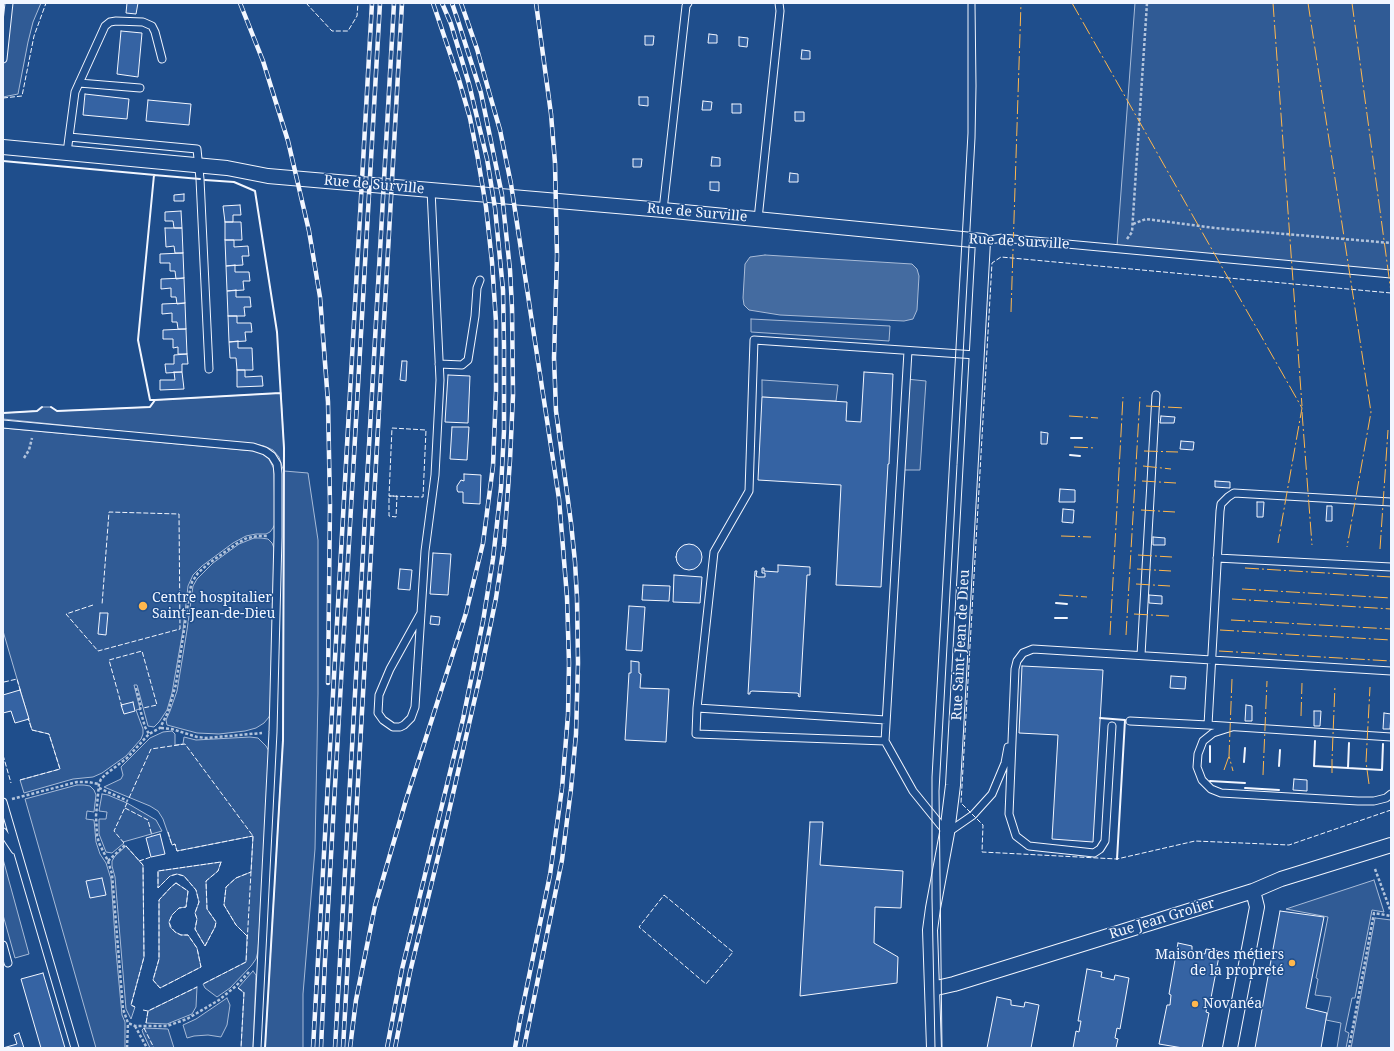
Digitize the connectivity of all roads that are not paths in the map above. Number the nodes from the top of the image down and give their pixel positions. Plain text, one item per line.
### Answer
1 (9, 3) edge
2 (688, 3) edge
3 (779, 3) edge
4 (3, 59) edge
5 (162, 59) dead end
6 (79, 83) junction
7 (140, 88) dead end
8 (69, 136) junction
9 (3, 147) edge
10 (67, 153) junction
11 (199, 166) junction
12 (431, 190) junction
13 (663, 210) junction
14 (758, 219) junction
15 (983, 241) junction
16 (1391, 274) edge
17 (480, 280) dead end
18 (908, 351) junction
19 (976, 355) junction
20 (439, 364) junction
21 (210, 369) dead end
22 (1156, 395) dead end
23 (3, 424) edge
24 (1391, 502) edge
25 (1217, 558) junction
26 (1391, 567) edge
27 (421, 613) junction
28 (1141, 655) junction
29 (1212, 659) junction
30 (1391, 670) edge
31 (697, 708) junction
32 (886, 720) junction
33 (1130, 721) dead end
34 (1208, 725) junction
35 (1112, 726) dead end
36 (1232, 727) junction
37 (1012, 728) junction
38 (1391, 737) edge
39 (885, 741) junction
40 (1391, 794) edge
41 (3, 801) edge
42 (3, 832) edge
43 (947, 833) junction
44 (1391, 845) edge
45 (20, 856) junction
46 (1253, 891) junction
47 (3, 945) edge
48 (8, 963) dead end
49 (932, 989) junction
50 (76, 1048) edge
51 (257, 1048) edge
52 (934, 1048) edge
53 (1230, 1048) edge

1 - 4 lane
2 - 13 lane
3 - 14 lane
5 - 6 lane
6 - 7 lane
6 - 8 lane
8 - 10 lane
8 - 11 lane
9 - 10 street, Rue de Surville
10 - 11 street, Rue de Surville
11 - 12 street, Rue de Surville
11 - 21 lane
12 - 13 street, Rue de Surville
12 - 20 lane
13 - 14 street, Rue de Surville
14 - 15 street, Rue de Surville
15 - 16 lane, Rue de Surville
15 - 19 street, Rue Saint-Jean de Dieu
17 - 20 lane
18 - 19 lane
18 - 31 lane
18 - 32 lane
19 - 43 street, Rue Saint-Jean de Dieu
20 - 27 lane
22 - 28 lane
23 - 51 lane
24 - 25 lane
25 - 26 lane
25 - 29 lane
27 - 27 lane
28 - 29 lane
28 - 37 lane
29 - 30 lane
29 - 34 lane
31 - 32 lane
31 - 39 lane
32 - 39 lane
33 - 34 lane
34 - 36 lane
35 - 37 lane
36 - 38 lane
36 - 40 lane
37 - 43 lane
39 - 43 lane
41 - 45 lane
42 - 45 lane
43 - 49 street, Rue Saint-Jean de Dieu
44 - 46 street, Rue Jean Grolier
45 - 50 lane
46 - 49 street, Rue Jean Grolier
46 - 53 street
47 - 48 lane
49 - 52 street, Rue Saint-Jean de Dieu

